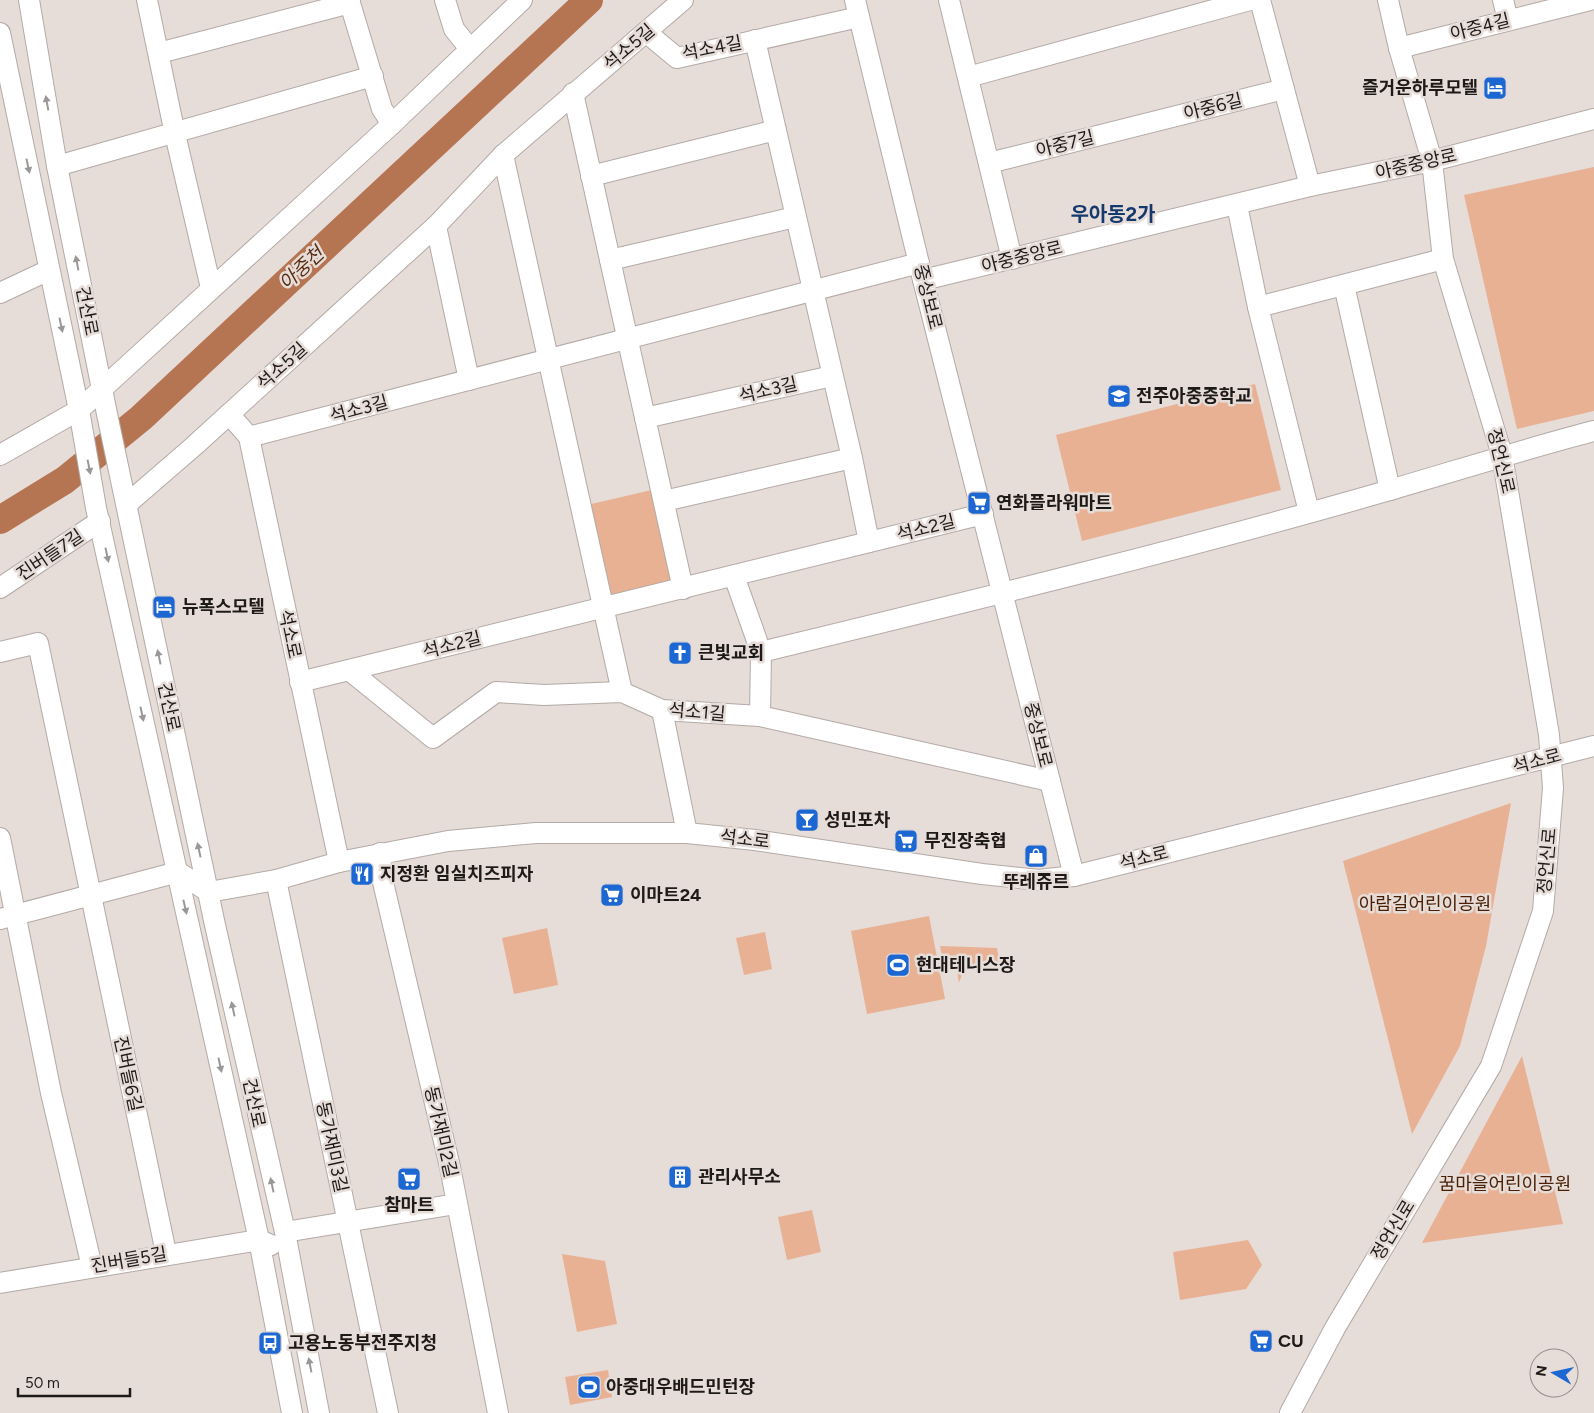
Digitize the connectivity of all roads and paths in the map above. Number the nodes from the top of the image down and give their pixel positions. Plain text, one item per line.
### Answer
1 (29, 0) edge
2 (148, 0) edge
3 (445, 0) edge
4 (522, 0) edge
5 (684, 0) edge
6 (949, 0) edge
7 (1250, 0) edge
8 (1260, 0) edge
9 (1388, 0) edge
10 (1503, 0) edge
11 (1590, 0) edge
12 (349, 2) edge
13 (858, 5) edge
14 (1508, 20) junction
15 (0, 32) edge
16 (647, 33) junction
17 (755, 40) junction
18 (1399, 48) junction
19 (470, 50) junction
20 (159, 53) junction
21 (3, 69) edge
22 (373, 76) junction
23 (968, 76) junction
24 (1284, 89) junction
25 (573, 93) junction
26 (1594, 119) edge
27 (392, 124) junction
28 (1141, 125) joint
29 (776, 130) junction
30 (175, 134) junction
31 (503, 155) junction
32 (1432, 161) junction
33 (989, 163) junction
34 (57, 166) junction
35 (591, 176) junction
36 (1310, 186) junction
37 (1237, 205) junction
38 (795, 217) junction
39 (436, 226) junction
40 (1012, 259) junction
41 (1443, 259) junction
42 (610, 260) junction
43 (48, 270) junction
44 (921, 272) junction
45 (1344, 285) junction
46 (212, 288) junction
47 (812, 291) junction
48 (0, 293) edge
49 (1258, 307) junction
50 (628, 339) junction
51 (548, 360) junction
52 (832, 376) junction
53 (469, 380) junction
54 (103, 389) junction
55 (229, 414) junction
56 (80, 418) junction
57 (645, 418) junction
58 (1594, 431) edge
59 (249, 437) junction
60 (0, 455) edge
61 (1502, 455) junction
62 (852, 458) junction
63 (1390, 490) junction
64 (125, 499) junction
65 (664, 501) junction
66 (1309, 512) junction
67 (98, 514) junction
68 (983, 514) junction
69 (869, 542) junction
70 (734, 576) junction
71 (0, 588) edge
72 (683, 589) junction
73 (1003, 594) junction
74 (603, 608) junction
75 (0, 652) edge
76 (761, 652) junction
77 (349, 670) junction
78 (300, 682) junction
79 (622, 692) junction
80 (662, 710) junction
81 (760, 716) junction
82 (1594, 746) edge
83 (1551, 757) junction
84 (1050, 781) junction
85 (687, 833) junction
86 (0, 838) edge
87 (380, 853) junction
88 (339, 862) junction
89 (178, 872) junction
90 (1074, 876) junction
91 (276, 880) junction
92 (209, 892) junction
93 (91, 895) junction
94 (8, 916) edge
95 (456, 1204) junction
96 (348, 1223) junction
97 (285, 1232) junction
98 (259, 1240) junction
99 (288, 1253) junction
100 (166, 1254) junction
101 (92, 1267) junction
102 (0, 1283) edge
103 (292, 1413) edge
104 (319, 1413) edge
105 (388, 1413) edge
106 (498, 1413) edge
107 (1290, 1413) edge

34 -> 1 street, 건산로
2 - 20 street
3 - 19 street
4 - 19 street
5 - 16 street, 석소5길
6 - 23 street
7 - 23 street
8 - 24 street
9 - 18 street, 정언신로
10 - 14 street
11 - 14 street, 아중4길
12 - 20 street
12 - 22 street
13 - 17 street, 석소4길
13 - 44 street, 중상보로
14 - 18 street, 아중4길
15 - 21 street, 건산로
16 - 17 street, 석소4길
16 - 25 street, 석소5길
17 - 29 street, 석소4길
18 - 32 street, 정언신로
19 - 27 street
20 - 30 street
21 -> 43 street, 건산로
22 - 27 street
22 - 30 street
23 - 33 street
24 - 28 street, 아중6길
24 - 36 street
25 - 31 street, 석소5길
25 - 35 street
26 - 32 street, 아중중앙로
27 - 46 street
28 - 33 street, 아중7길
29 - 35 street
29 - 38 street, 석소4길
30 - 34 street
30 - 46 street
31 - 39 street, 석소5길
31 - 51 street
32 - 36 street, 아중중앙로
32 - 41 street, 정언신로
33 - 40 street
54 -> 34 street, 건산로
35 - 42 street
36 - 37 street, 아중중앙로
37 - 40 street, 아중중앙로
37 - 49 street
38 - 42 street
38 - 47 street
39 - 53 street
39 - 55 street, 석소5길
40 - 44 street, 아중중앙로
41 - 45 street
41 - 61 street, 정언신로
42 - 50 street
43 - 48 street
43 -> 56 street, 건산로
44 - 47 street, 석소3길
44 - 68 street, 중상보로
45 - 49 street
45 - 63 street
46 - 54 street
47 - 50 street, 석소3길
47 - 52 street
49 - 66 street
50 - 51 street, 석소3길
50 - 57 street
51 - 53 street, 석소3길
51 - 74 street
52 - 57 street, 석소3길
52 - 62 street
53 - 59 street, 석소3길
54 - 56 street
54 - 64 street, 건산로
55 - 59 street, 석소로
55 - 64 street, 석소5길
56 - 60 street
56 -> 67 street, 건산로
57 - 65 street
58 - 61 street
59 - 78 street, 석소로
61 - 63 street
61 - 83 street, 정언신로
62 - 65 street
62 - 69 street
63 - 66 street
92 -> 64 street, 건산로
65 - 72 street
66 - 73 street
67 - 71 street, 진버들7길
67 -> 89 street, 건산로
68 - 69 street, 석소2길
68 - 73 street, 중상보로
69 - 70 street, 석소2길
70 - 72 street, 석소2길
70 - 76 street
72 - 74 street, 석소2길
73 - 76 street
73 - 84 street, 중상보로
74 - 77 street, 석소2길
74 - 79 street
75 - 93 street, 진버들6길
76 - 81 street
77 - 78 street, 석소2길
77 - 79 street, 석소1길
78 - 88 street, 석소로
79 - 80 street, 석소1길
80 - 81 street, 석소1길
80 - 85 street
81 - 84 street, 석소1길
82 - 83 street, 석소로
83 - 90 street, 석소로
83 - 107 street, 정언신로
84 - 90 street, 중상보로
85 - 87 street, 석소로
85 - 90 street, 석소로
86 - 94 street
87 - 88 street, 석소로
87 - 95 street, 동가재미2길
88 - 91 street, 석소로
89 - 92 street
89 - 93 street
89 -> 98 street, 건산로
91 - 92 street, 석소로
91 - 96 street, 동가재미3길
97 -> 92 street, 건산로
93 - 94 street
93 - 100 street, 진버들6길
94 - 101 street
95 - 96 street
95 - 106 street, 동가재미2길
96 - 97 street
96 - 105 street, 동가재미3길
97 - 99 street, 건산로
98 - 99 street
98 - 100 street, 진버들5길
98 - 103 street, 건산로
104 -> 99 street, 건산로
100 - 101 street, 진버들5길
101 - 102 street, 진버들5길

